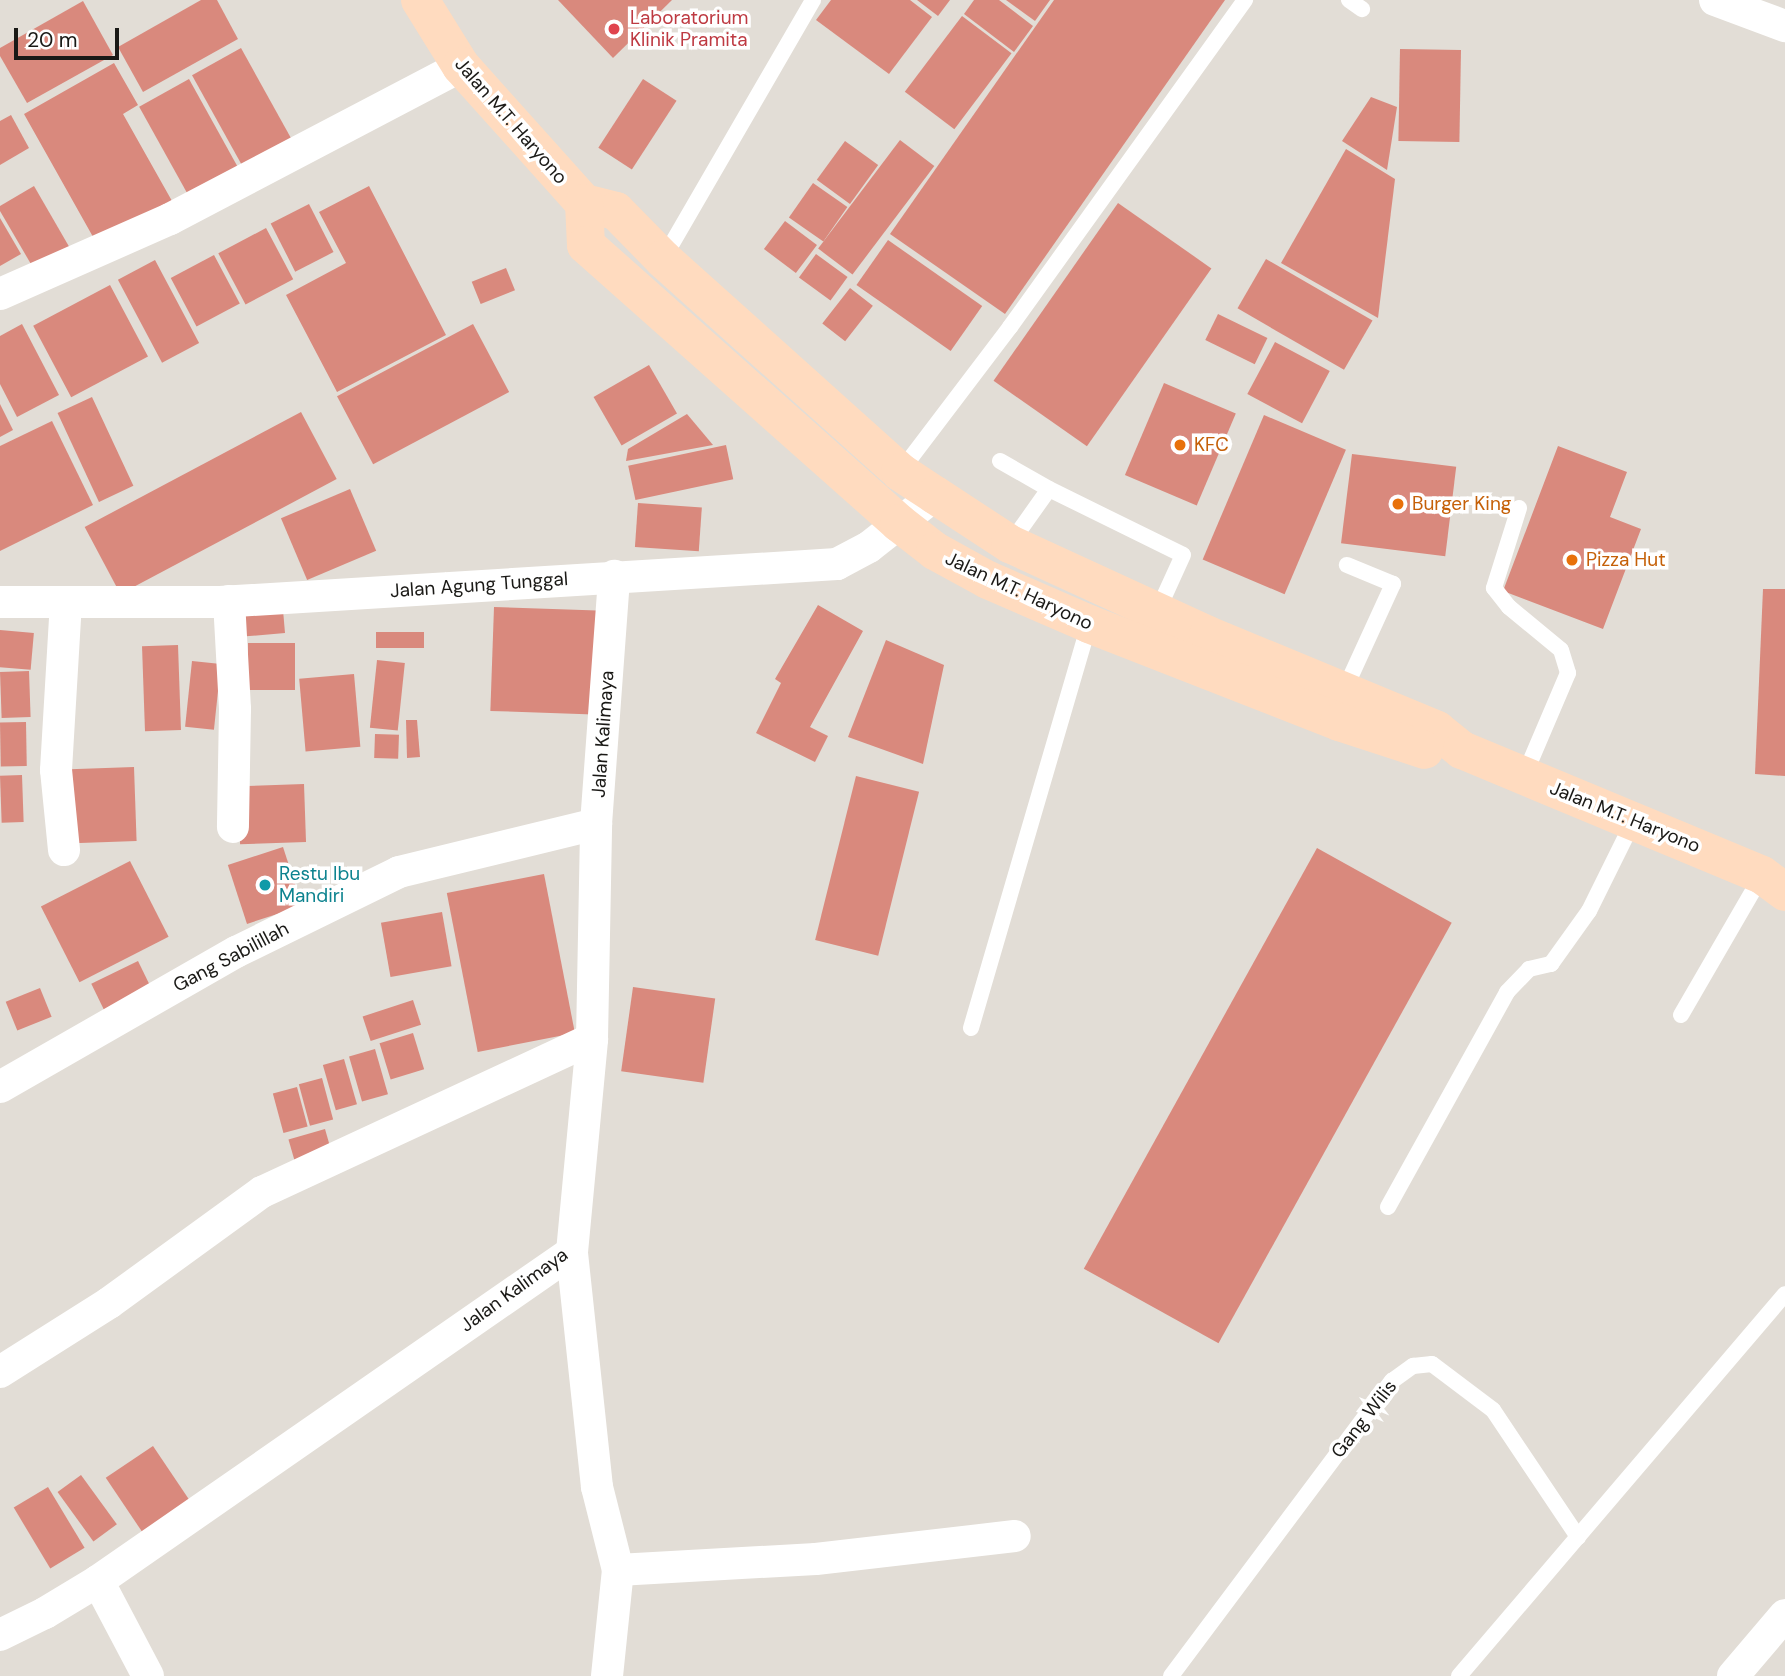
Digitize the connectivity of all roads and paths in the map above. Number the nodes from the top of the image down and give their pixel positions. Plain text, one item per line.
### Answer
1 (419, 0) edge
2 (813, 0) edge
3 (1245, 0) edge
4 (1715, 0) edge
5 (1785, 26) edge
6 (461, 66) junction
7 (584, 203) junction
8 (663, 258) junction
9 (0, 294) edge
10 (1000, 461) dead end
11 (900, 472) junction
12 (1049, 489) junction
13 (935, 495) junction
14 (1519, 508) dead end
15 (899, 523) junction
16 (1010, 544) junction
17 (1347, 565) dead end
18 (614, 576) junction
19 (229, 601) junction
20 (66, 602) junction
21 (0, 603) edge
22 (1157, 612) junction
23 (1089, 624) junction
24 (1344, 691) junction
25 (1462, 750) junction
26 (1524, 776) junction
27 (1634, 820) junction
28 (596, 824) junction
29 (233, 827) dead end
30 (64, 850) dead end
31 (1774, 883) edge
32 (1681, 1015) dead end
33 (971, 1028) dead end
34 (592, 1039) junction
35 (0, 1087) edge
36 (1388, 1206) dead end
37 (572, 1252) junction
38 (1785, 1294) edge
39 (0, 1372) edge
40 (1016, 1536) dead end
41 (1578, 1537) junction
42 (618, 1570) junction
43 (98, 1581) junction
44 (1785, 1615) edge
45 (0, 1635) edge
46 (148, 1676) edge
47 (607, 1676) edge
48 (1171, 1676) edge
49 (1459, 1676) edge
50 (1733, 1676) edge

1 - 6 main road, Jalan M.T. Haryono
2 - 8 lane
3 - 11 lane
4 - 5 street
6 - 7 main road, Jalan M.T. Haryono
6 - 9 street
7 - 8 main road, Jalan M.T. Haryono
7 - 15 main road, Jalan M.T. Haryono
8 - 11 main road, Jalan M.T. Haryono
10 - 12 lane
11 - 13 main road, Jalan M.T. Haryono
12 - 16 lane
12 - 22 lane
13 - 15 street, Jalan Agung Tunggal
13 - 16 main road, Jalan M.T. Haryono
14 - 26 lane
15 - 18 street, Jalan Agung Tunggal
15 - 23 main road, Jalan M.T. Haryono
16 - 22 main road, Jalan M.T. Haryono
17 - 24 lane
18 - 19 street, Jalan Agung Tunggal
18 - 28 street, Jalan Kalimaya
19 - 20 street, Jalan Agung Tunggal
19 - 29 street
20 - 21 street, Jalan Agung Tunggal
20 - 30 street
22 - 24 main road, Jalan M.T. Haryono
23 - 25 main road, Jalan M.T. Haryono
23 - 33 lane
24 - 25 main road, Jalan M.T. Haryono
25 - 26 main road, Jalan M.T. Haryono
26 - 27 main road, Jalan M.T. Haryono
27 - 31 main road, Jalan M.T. Haryono
27 - 36 lane
28 - 34 street, Jalan Kalimaya
28 - 35 street, Gang Sabilillah
31 - 32 lane
34 - 37 street, Jalan Kalimaya
34 - 39 street
37 - 42 street
37 - 43 street, Jalan Kalimaya
38 - 41 lane
40 - 42 street
41 - 48 lane, Gang Wilis
41 - 49 lane
42 - 47 street
43 - 45 street, Jalan Kalimaya
43 - 46 street
44 - 50 street

